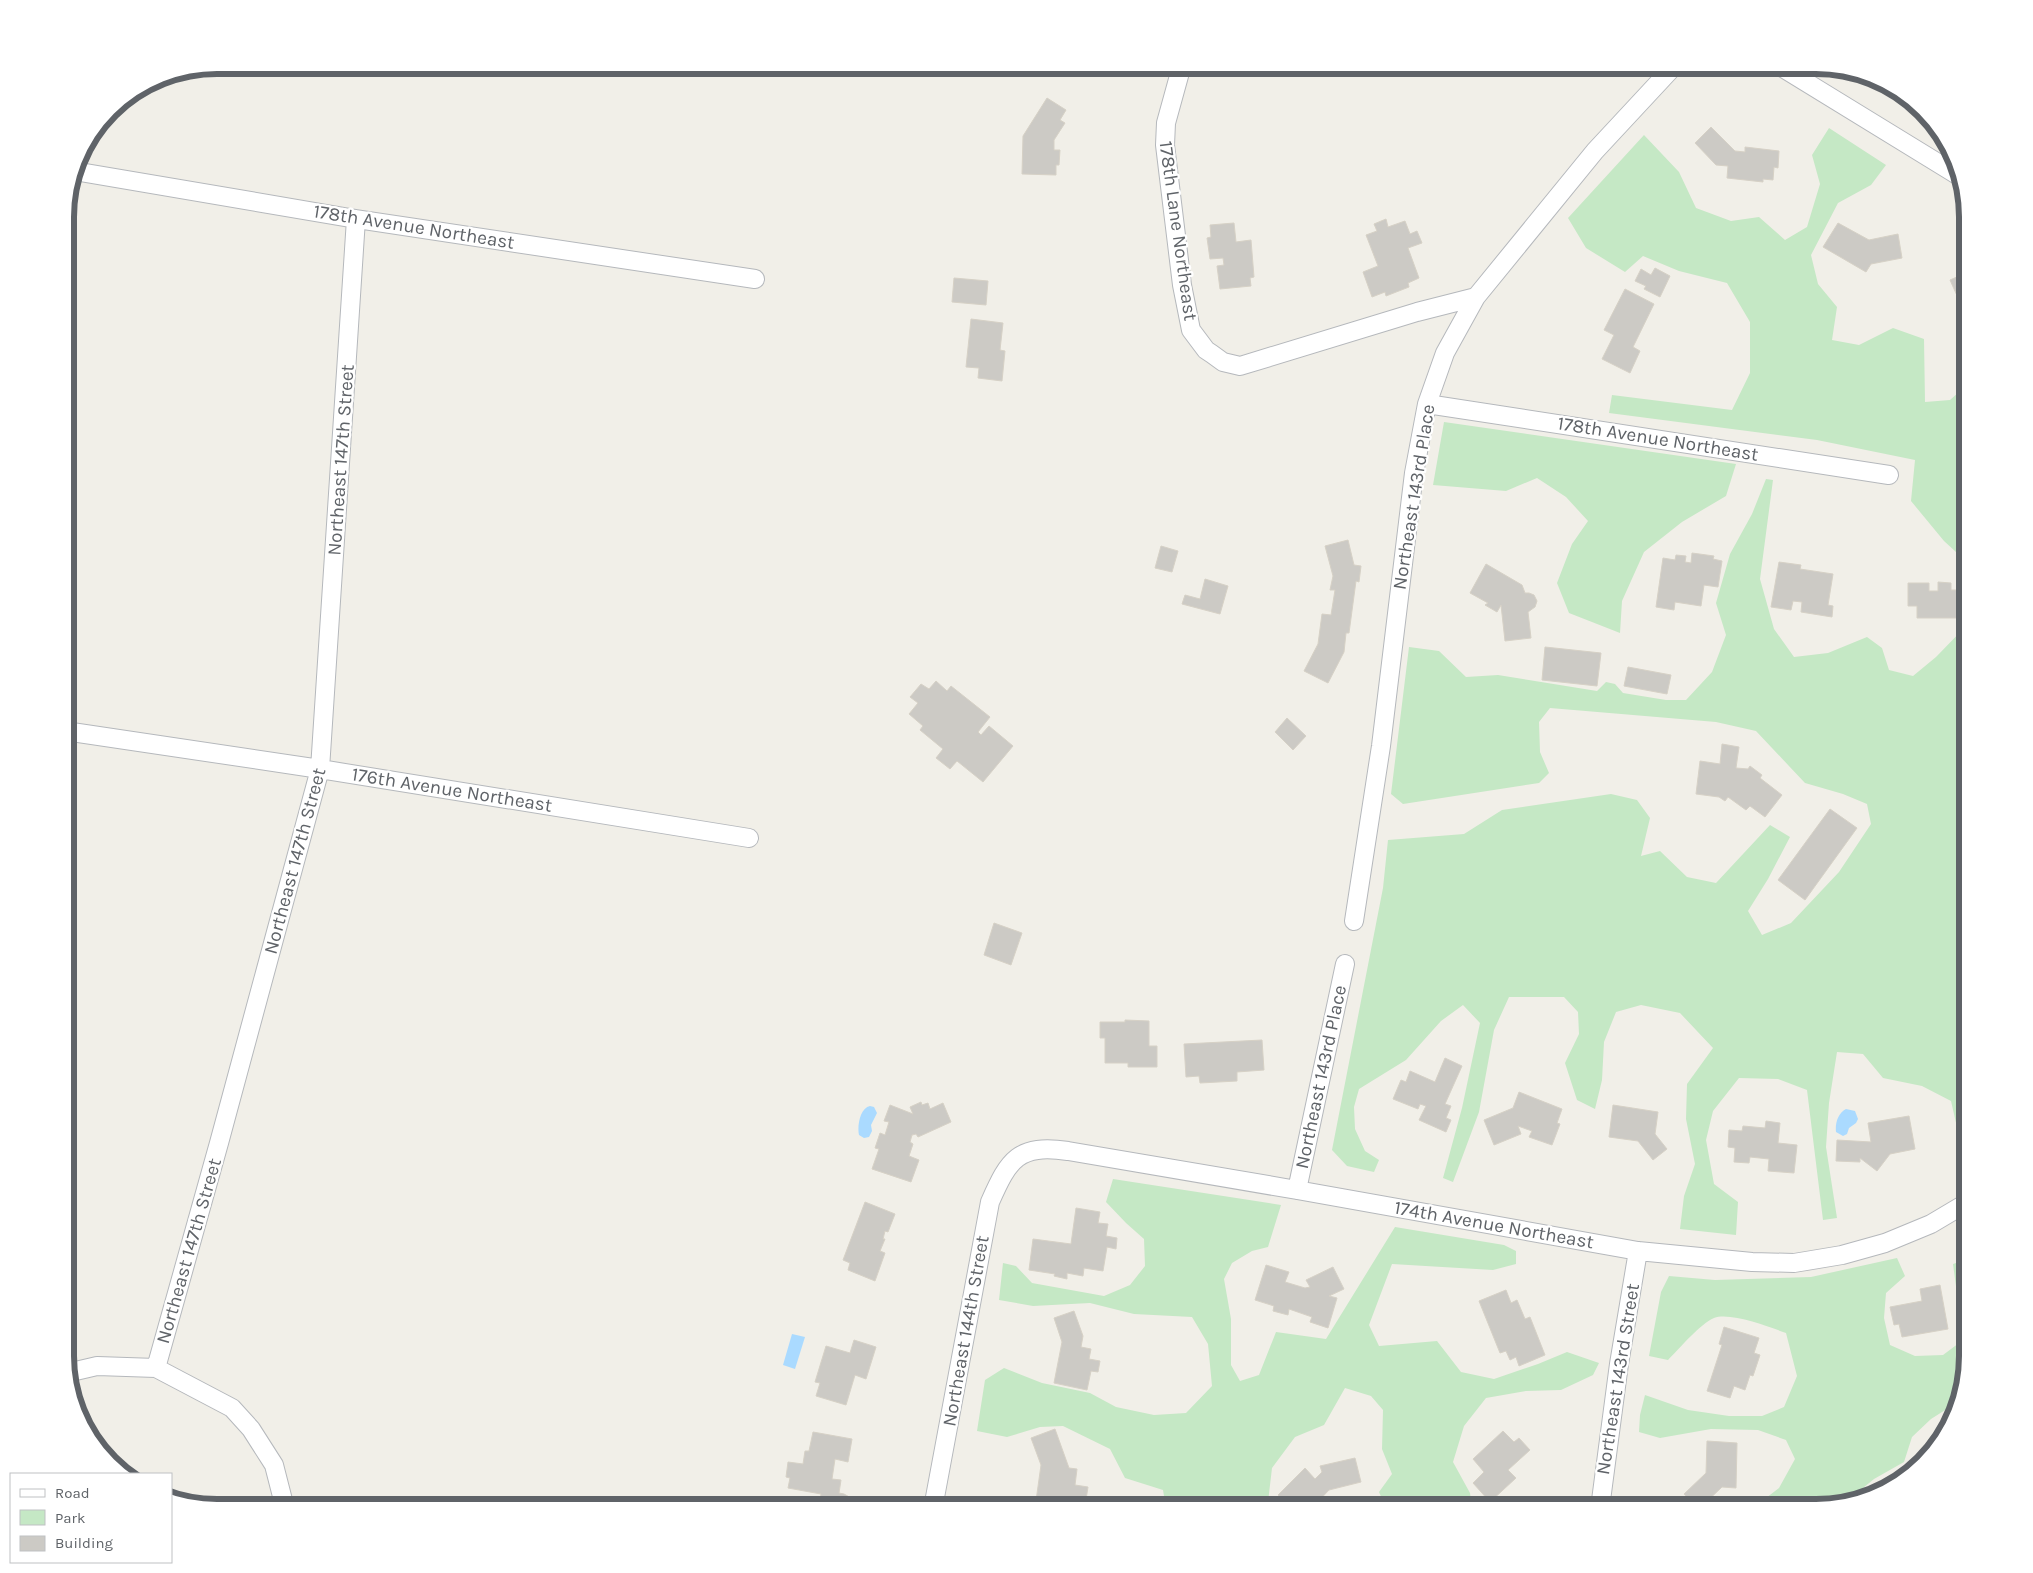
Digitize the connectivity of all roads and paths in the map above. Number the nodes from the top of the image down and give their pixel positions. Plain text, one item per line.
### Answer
1 (1180, 74) edge
2 (1667, 74) edge
3 (1793, 74) edge
4 (81, 172) edge
5 (1953, 173) edge
6 (356, 219) junction
7 (756, 279) dead end
8 (1476, 297) junction
9 (1427, 404) junction
10 (1889, 475) dead end
11 (74, 732) edge
12 (320, 769) junction
13 (749, 838) dead end
14 (1354, 921) dead end
15 (1345, 964) dead end
16 (1013, 1159) joint
17 (1297, 1190) junction
18 (1959, 1207) edge
19 (1638, 1251) junction
20 (156, 1368) junction
21 (75, 1371) edge
22 (283, 1499) edge
23 (935, 1499) edge
24 (1601, 1499) edge

1 - 8 street, 178th Lane Northeast
2 - 8 street, Northeast 143rd Place
3 - 5 street
4 - 6 street, 178th Avenue Northeast
6 - 7 street, 178th Avenue Northeast
6 - 12 street, Northeast 147th Street
8 - 9 street, Northeast 143rd Place
9 - 10 street, 178th Avenue Northeast
9 - 14 street, Northeast 143rd Place
11 - 12 street, 176th Avenue Northeast
12 - 13 street, 176th Avenue Northeast
12 - 20 street, Northeast 147th Street
15 - 17 street, Northeast 143rd Place
16 - 17 street, 174th Avenue Northeast
16 - 23 street, Northeast 144th Street
17 - 19 street, 174th Avenue Northeast
18 - 19 street, 174th Avenue Northeast
19 - 24 street, Northeast 143rd Street
20 - 21 street
20 - 22 street

